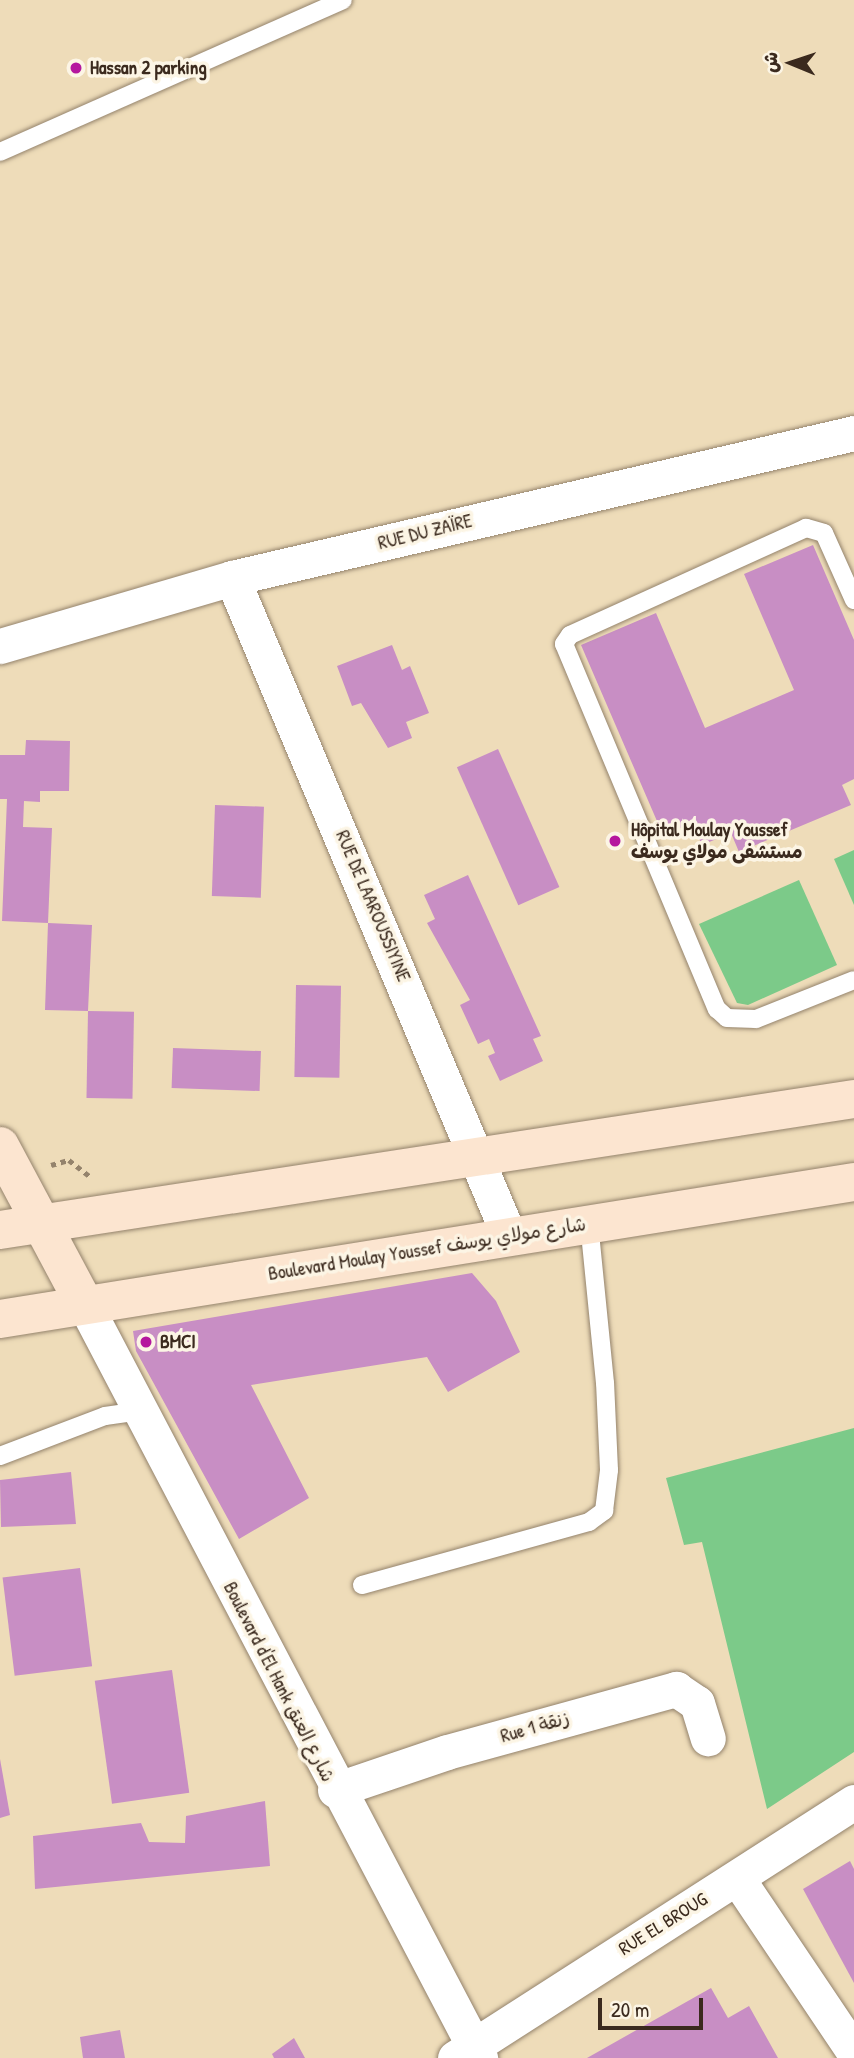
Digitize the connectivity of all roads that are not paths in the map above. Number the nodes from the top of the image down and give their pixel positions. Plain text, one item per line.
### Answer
1 (343, 0) edge
2 (0, 152) edge
3 (854, 433) edge
4 (232, 578) junction
5 (854, 600) edge
6 (0, 646) edge
7 (853, 983) edge
8 (854, 1099) edge
9 (480, 1156) junction
10 (7, 1161) edge
11 (854, 1182) edge
12 (41, 1223) junction
13 (589, 1223) junction
14 (0, 1230) edge
15 (509, 1236) junction
16 (84, 1303) junction
17 (0, 1319) edge
18 (139, 1411) junction
19 (0, 1456) edge
20 (362, 1585) dead end
21 (708, 1738) dead end
22 (335, 1790) junction
23 (854, 1802) edge
24 (737, 1878) junction
25 (854, 2052) edge
26 (469, 2054) edge

1 - 2 lane
3 - 4 street, RUE DU ZAÏRE
4 - 6 street, RUE DU ZAÏRE
4 - 9 street, RUE DE LAAROUSSIYINE
5 - 7 lane
8 - 9 main road
9 - 12 main road
9 - 15 street, RUE DE LAAROUSSIYINE
10 - 12 main road
11 - 13 main road, Boulevard Moulay Youssef شارع مولاي يوسف
12 - 14 main road
12 - 16 main road
13 - 15 main road, Boulevard Moulay Youssef شارع مولاي يوسف
13 - 20 lane
15 - 16 main road, Boulevard Moulay Youssef شارع مولاي يوسف
16 - 17 main road, Boulevard Moulay Youssef شارع مولاي يوسف
16 - 18 street, Boulevard d'El Hank شارع العنق
18 - 19 lane
18 - 22 street, Boulevard d'El Hank شارع العنق
21 - 22 street, Rue 1 زنقة
22 - 26 street, Boulevard d'El Hank شارع العنق
23 - 24 street, RUE EL BROUG
24 - 25 street
24 - 26 street, RUE EL BROUG

